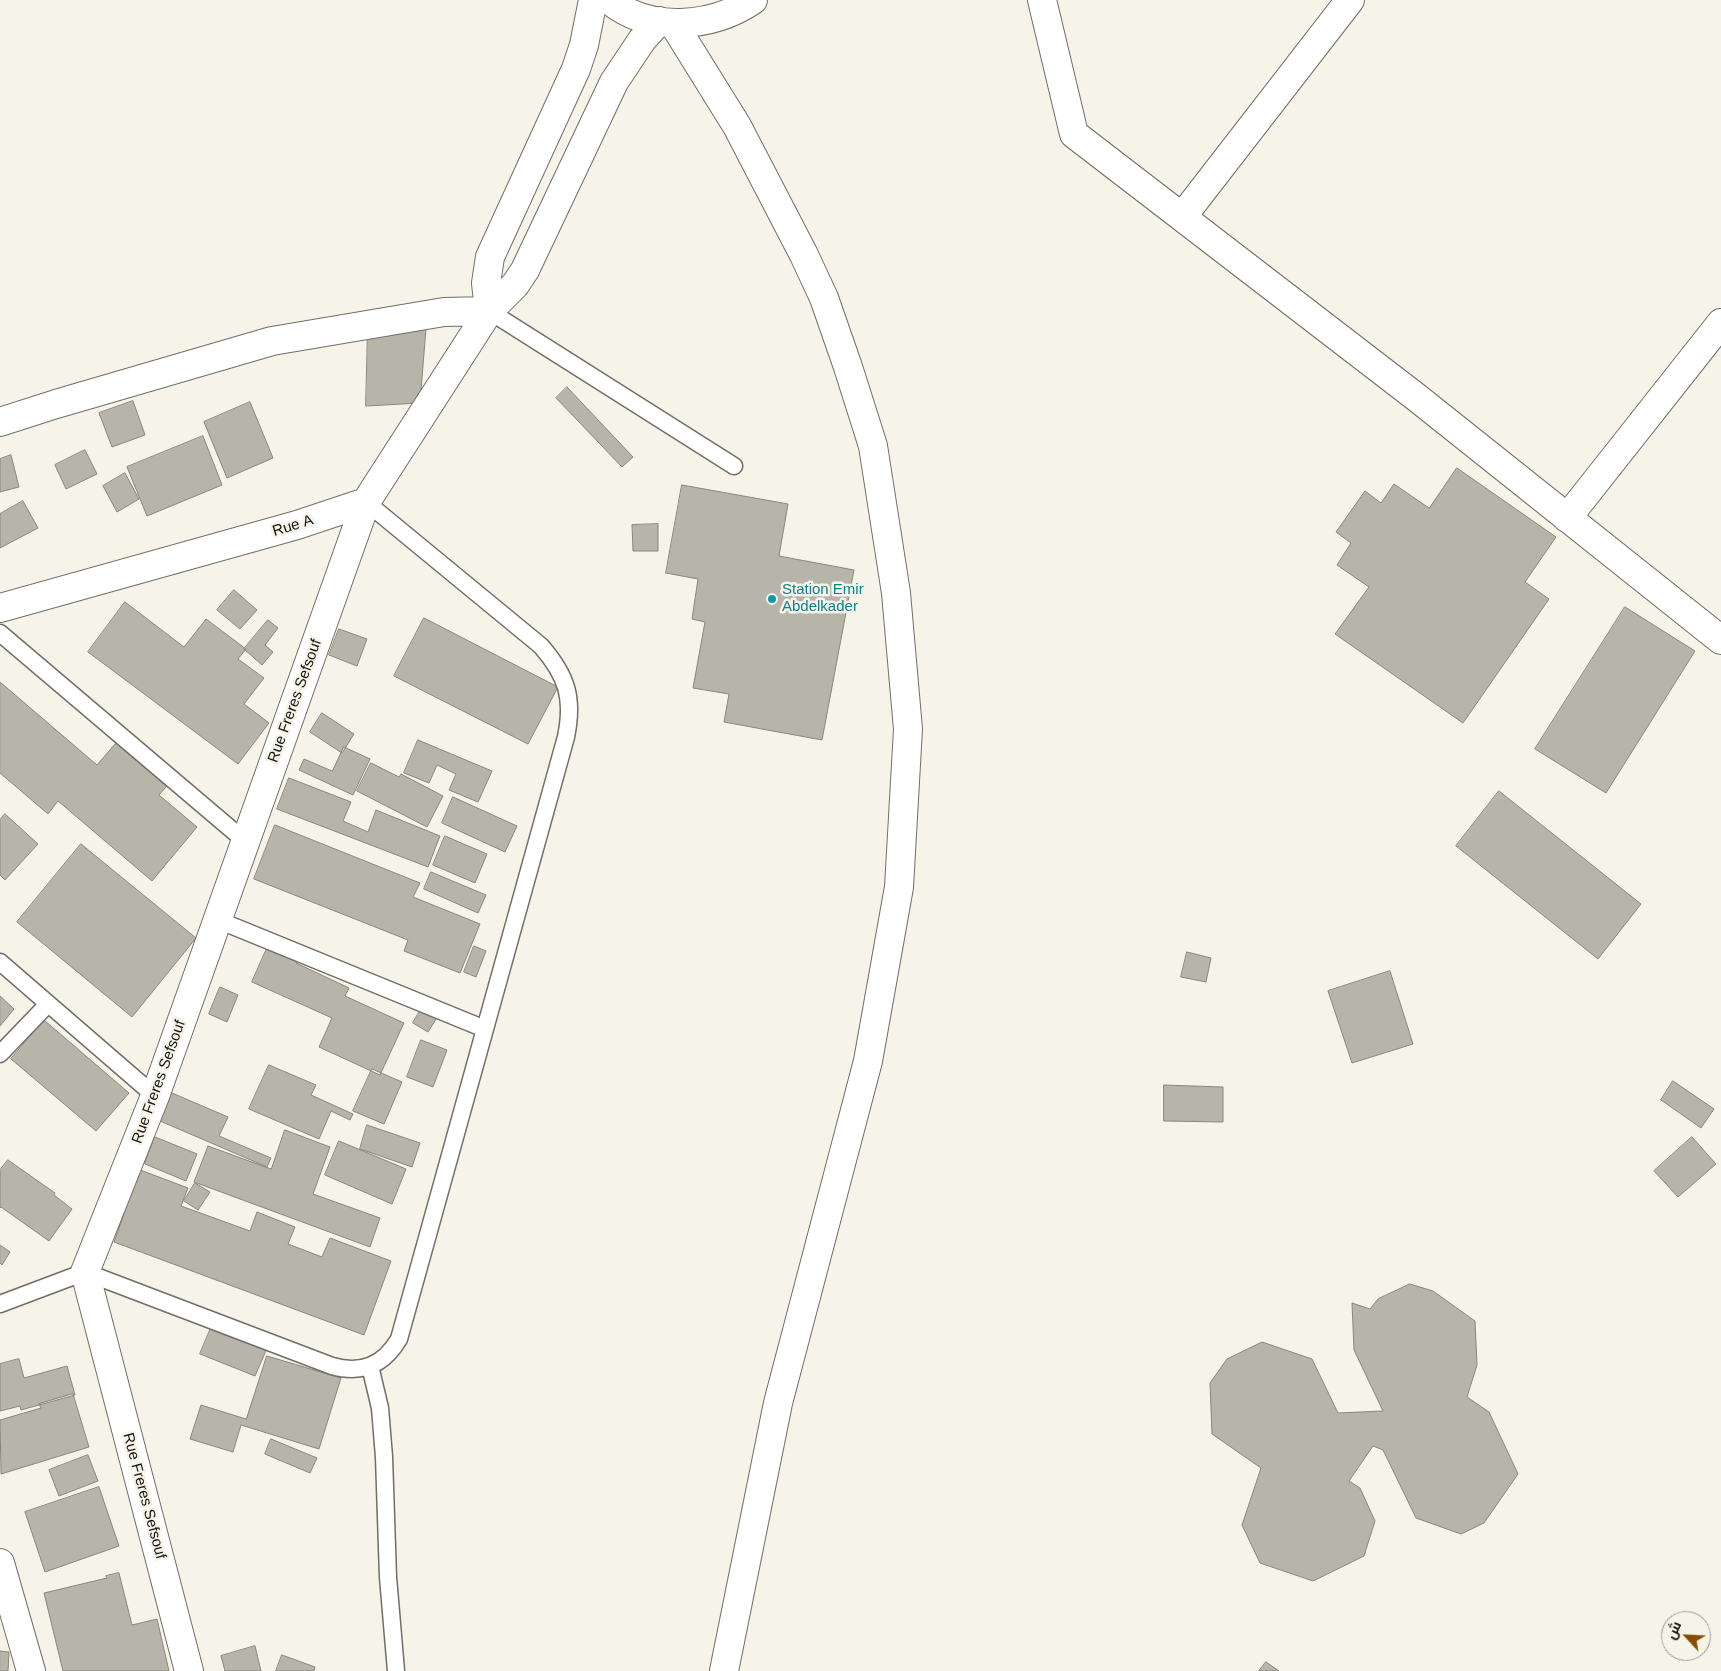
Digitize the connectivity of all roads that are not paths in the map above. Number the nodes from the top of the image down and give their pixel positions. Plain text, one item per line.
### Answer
1 (593, 0) edge
2 (610, 0) edge
3 (753, 0) edge
4 (1042, 0) edge
5 (1350, 0) edge
6 (666, 22) junction
7 (1182, 217) junction
8 (489, 312) junction
9 (1721, 324) edge
10 (0, 422) edge
11 (734, 466) dead end
12 (366, 502) junction
13 (1567, 518) junction
14 (0, 608) edge
15 (0, 633) edge
16 (1721, 640) edge
17 (245, 841) junction
18 (218, 920) junction
19 (0, 962) edge
20 (48, 1004) junction
21 (485, 1029) junction
22 (0, 1054) edge
23 (155, 1096) junction
24 (85, 1272) junction
25 (0, 1304) edge
26 (370, 1366) junction
27 (0, 1563) edge
28 (31, 1671) edge
29 (189, 1671) edge
30 (396, 1671) edge
31 (724, 1671) edge

1 - 8 main road
2 - 6 main road
3 - 6 main road
4 - 7 main road
5 - 7 main road
6 - 8 main road
6 - 31 main road
7 - 13 main road
8 - 10 main road
8 - 11 lane
8 - 12 main road
9 - 13 main road
12 - 14 main road, Rue A
12 - 17 main road, Rue Freres Sefsouf
12 - 21 lane
13 - 16 main road
15 - 17 lane
17 - 18 main road, Rue Freres Sefsouf
18 - 21 lane
18 - 23 main road, Rue Freres Sefsouf
19 - 20 lane
20 - 22 lane
20 - 23 lane
21 - 26 lane
23 - 24 main road, Rue Freres Sefsouf
24 - 25 lane
24 - 26 lane
24 - 29 main road, Rue Freres Sefsouf
26 - 30 lane
27 - 28 main road

